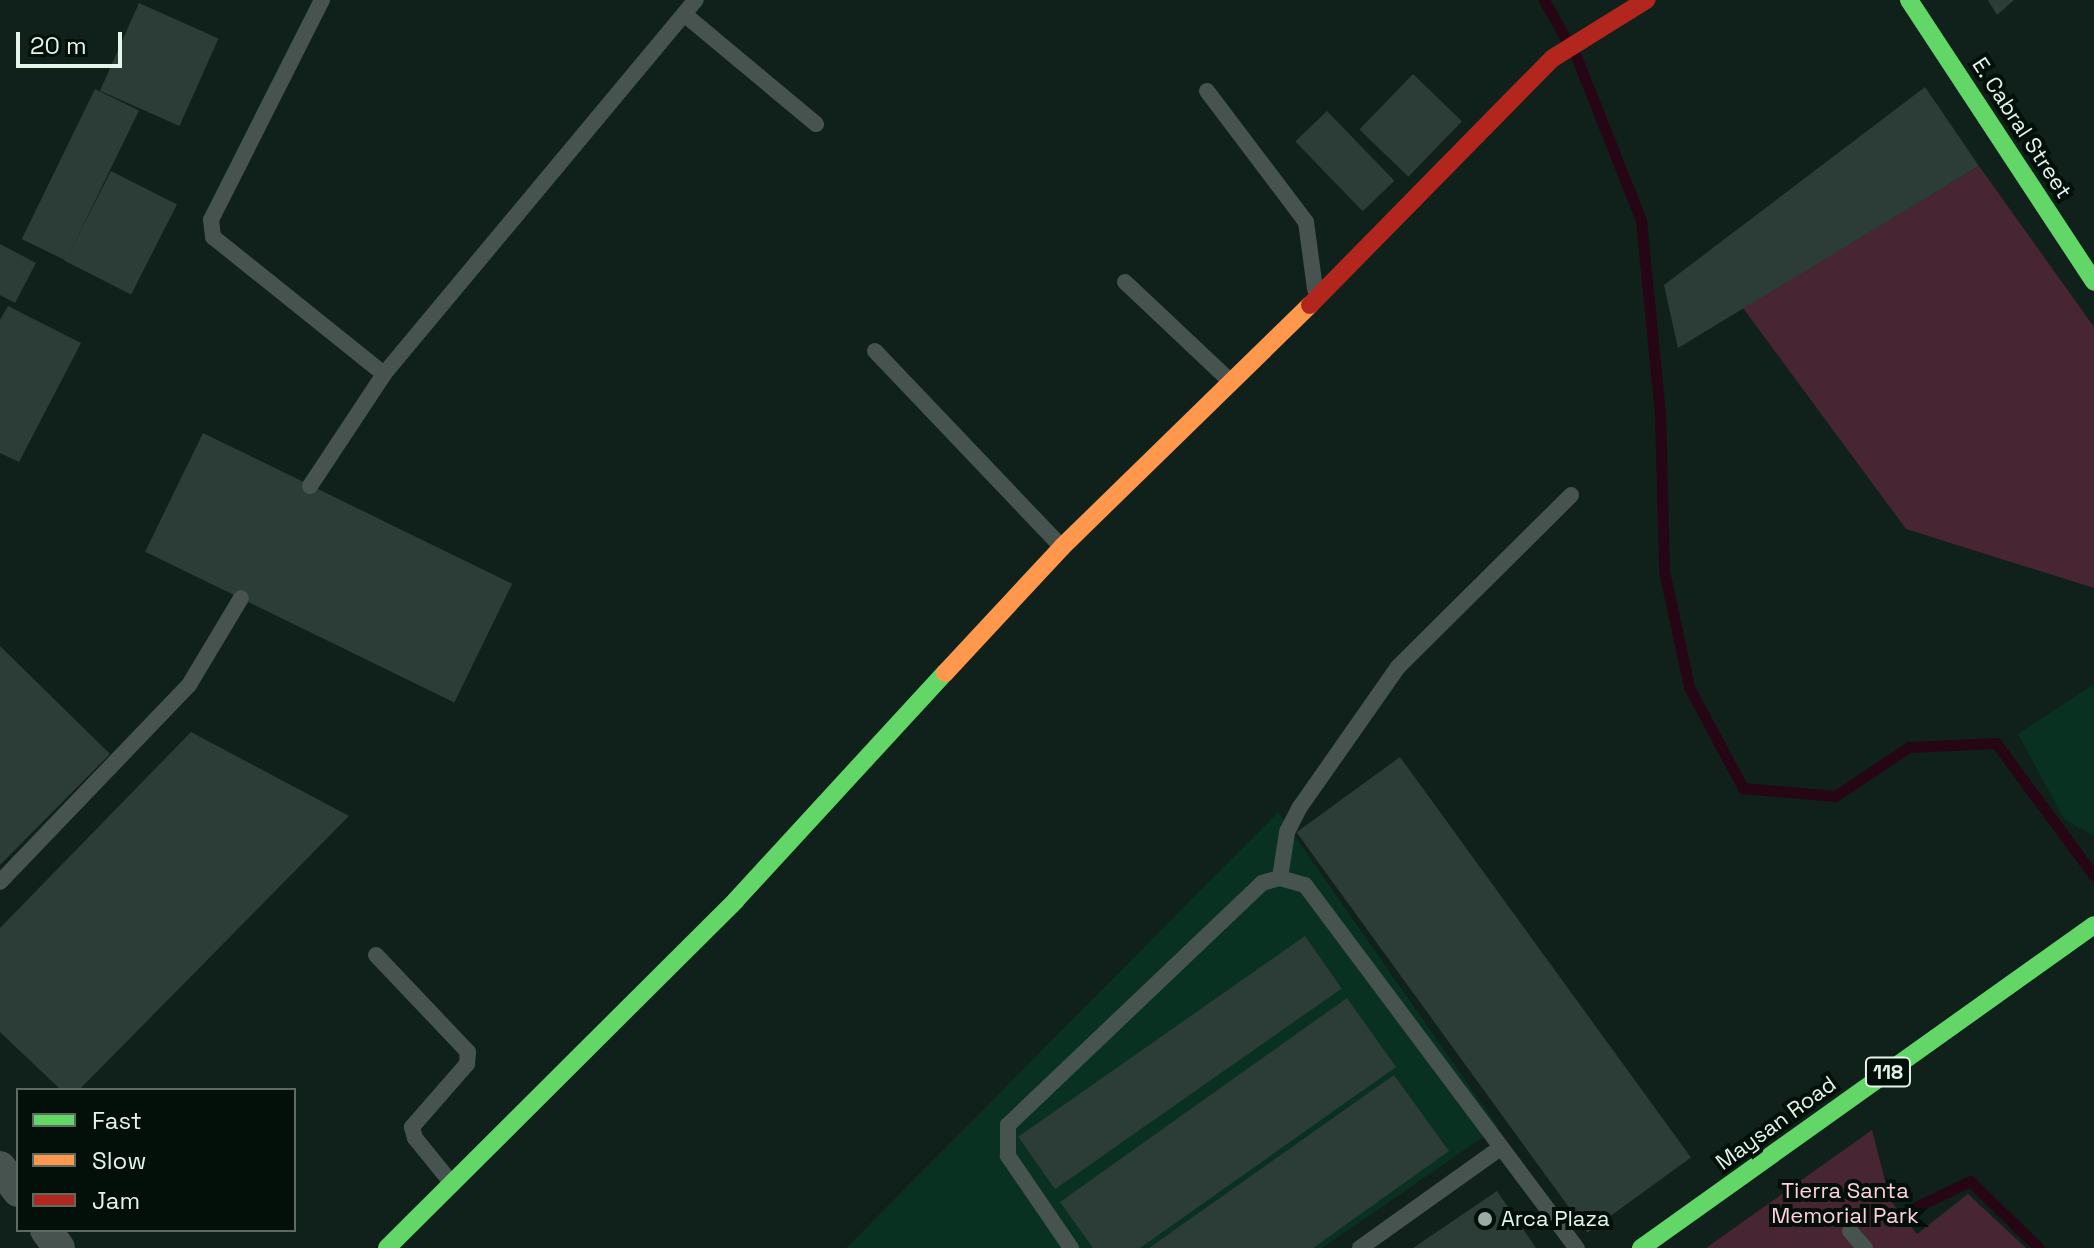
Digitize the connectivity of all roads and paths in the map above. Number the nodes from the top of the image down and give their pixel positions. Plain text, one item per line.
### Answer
1 (322, 0) edge
2 (696, 0) edge
3 (1646, 0) edge
4 (1909, 0) edge
5 (684, 14) junction
6 (1207, 91) dead end
7 (816, 124) dead end
8 (1125, 282) dead end
9 (2094, 282) edge
10 (1315, 299) junction
11 (875, 351) dead end
12 (384, 374) junction
13 (1229, 380) junction
14 (310, 486) dead end
15 (1571, 495) dead end
16 (1062, 547) junction
17 (241, 598) dead end
18 (1280, 878) junction
19 (0, 882) edge
20 (2094, 925) edge
21 (376, 955) dead end
22 (1500, 1148) junction
23 (0, 1167) edge
24 (450, 1181) junction
25 (16, 1188) edge
26 (1850, 1231) dead end
27 (387, 1248) edge
28 (1071, 1248) edge
29 (1360, 1248) edge
30 (1577, 1248) edge
31 (1641, 1248) edge
32 (1865, 1248) edge

1 - 12 lane
2 - 5 lane
3 - 10 street
4 - 9 street, E. Cabral Street
5 - 7 lane
5 - 12 lane
6 - 10 lane
8 - 13 lane
10 - 13 street
11 - 16 lane
12 - 14 lane
13 - 16 street
15 - 18 lane
16 - 24 street
17 - 19 lane
18 - 22 lane
18 - 28 lane
20 - 31 street, Maysan Road / 118
21 - 24 lane
22 - 29 lane
22 - 30 lane
23 - 25 street
24 - 27 street
26 - 32 lane

